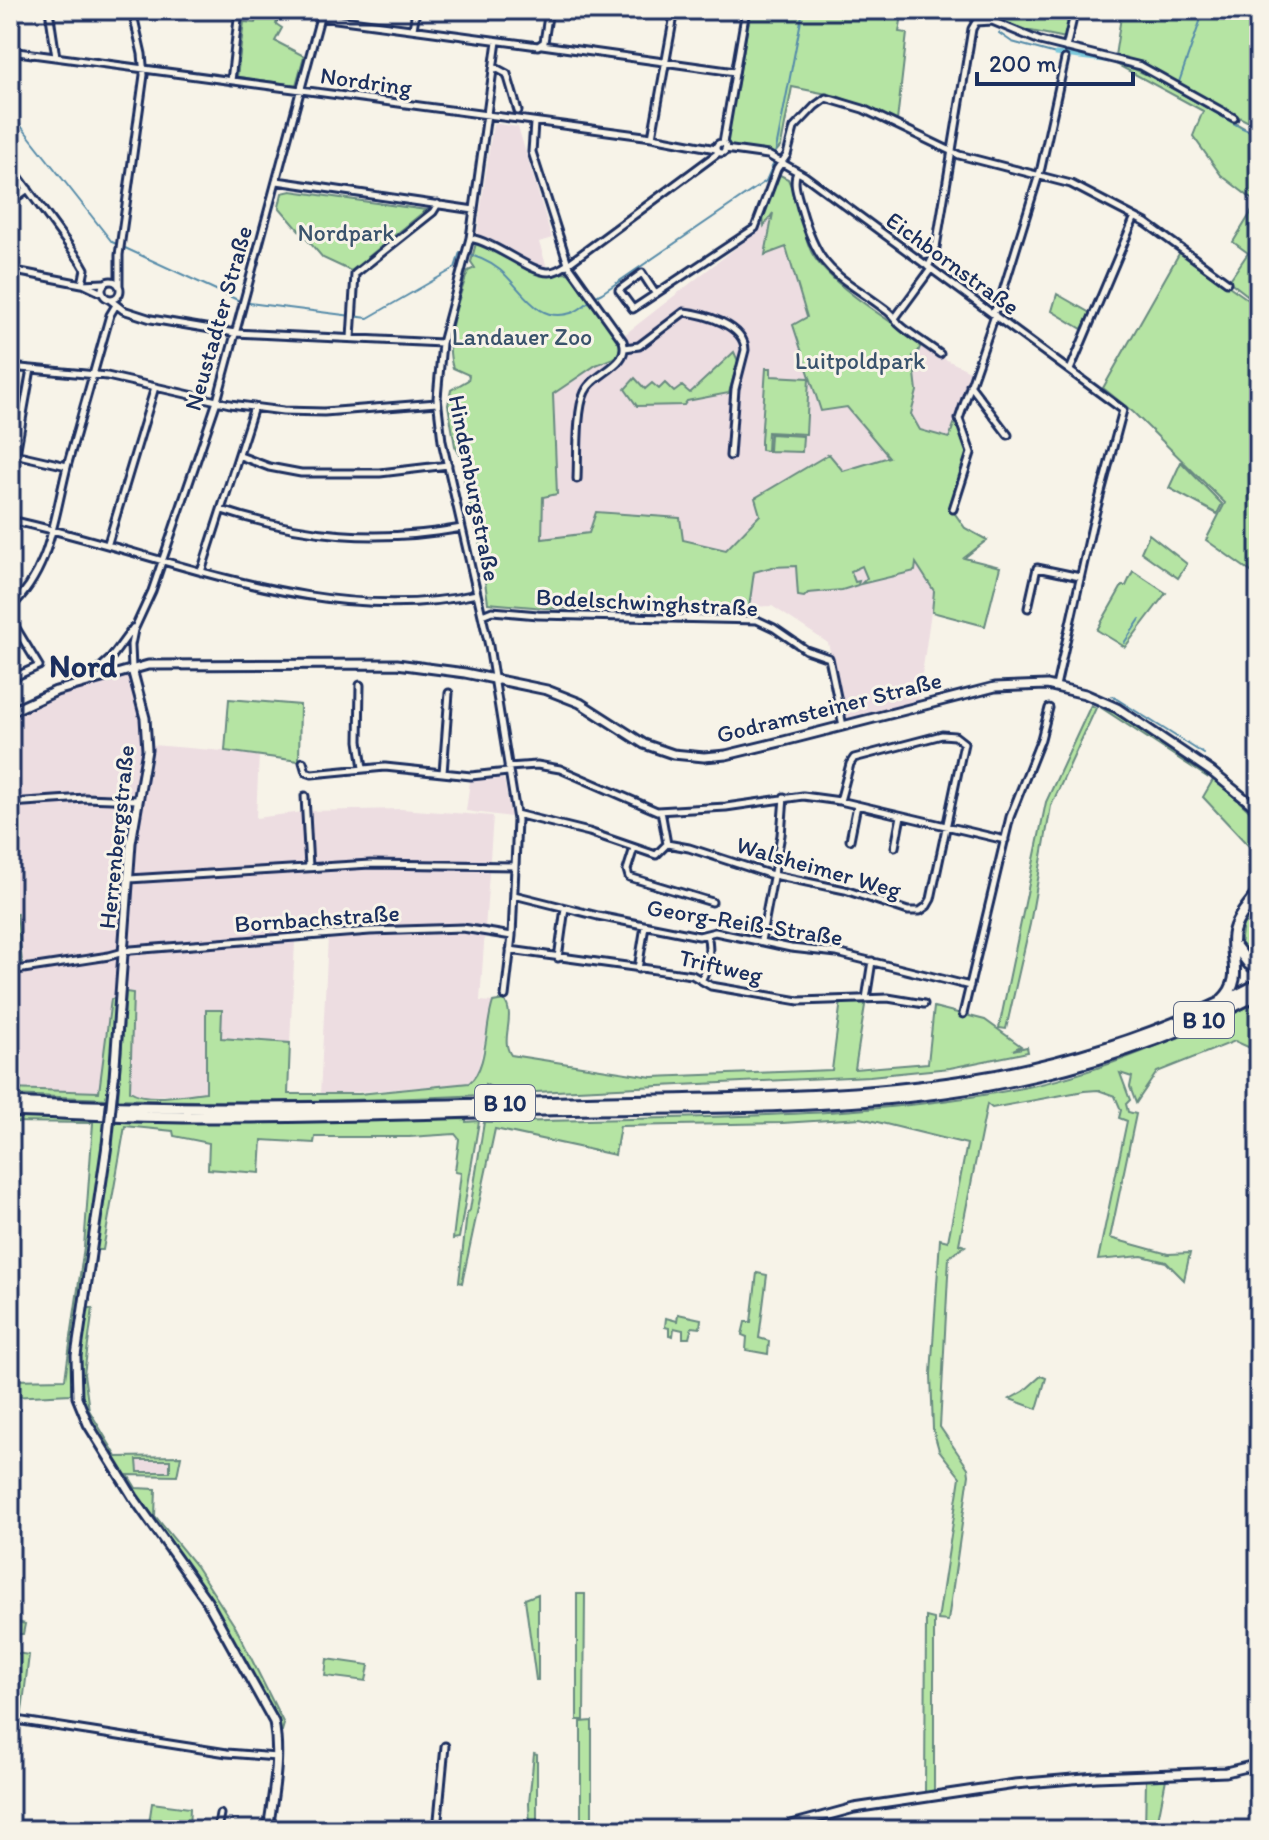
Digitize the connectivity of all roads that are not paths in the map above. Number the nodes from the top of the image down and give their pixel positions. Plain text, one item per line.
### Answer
1 (49, 10) edge
2 (132, 10) edge
3 (239, 10) edge
4 (310, 10) edge
5 (416, 10) edge
6 (549, 10) edge
7 (675, 10) edge
8 (746, 10) edge
9 (1075, 10) edge
10 (322, 13) edge
11 (413, 29) junction
12 (497, 41) junction
13 (540, 46) junction
14 (1066, 48) junction
15 (10, 51) edge
16 (56, 57) junction
17 (1065, 59) dead end
18 (666, 63) junction
19 (494, 67) junction
20 (144, 70) junction
21 (735, 72) junction
22 (231, 81) junction
23 (301, 91) junction
24 (518, 111) dead end
25 (486, 116) junction
26 (1234, 118) dead end
27 (534, 123) junction
28 (652, 137) junction
29 (724, 146) junction
30 (717, 151) junction
31 (952, 152) junction
32 (778, 159) junction
33 (10, 165) edge
34 (797, 172) junction
35 (1039, 174) junction
36 (277, 181) junction
37 (28, 189) junction
38 (10, 202) edge
39 (438, 204) junction
40 (474, 210) junction
41 (1134, 219) junction
42 (470, 238) junction
43 (118, 263) junction
44 (568, 264) junction
45 (930, 268) junction
46 (10, 270) edge
47 (107, 282) junction
48 (1227, 282) dead end
49 (82, 284) junction
50 (119, 285) junction
51 (102, 293) junction
52 (655, 293) junction
53 (119, 294) junction
54 (109, 299) junction
55 (116, 305) junction
56 (131, 312) junction
57 (994, 314) junction
58 (895, 318) junction
59 (235, 333) junction
60 (351, 338) junction
61 (442, 343) junction
62 (625, 348) junction
63 (940, 354) dead end
64 (10, 367) edge
65 (31, 369) junction
66 (1070, 370) junction
67 (93, 375) junction
68 (970, 385) junction
69 (155, 387) junction
70 (217, 401) junction
71 (437, 403) junction
72 (254, 407) junction
73 (1008, 435) dead end
74 (13, 454) edge
75 (240, 456) junction
76 (730, 456) dead end
77 (448, 465) junction
78 (67, 466) junction
79 (577, 479) dead end
80 (953, 509) dead end
81 (222, 510) junction
82 (10, 520) edge
83 (462, 528) junction
84 (52, 530) junction
85 (108, 544) junction
86 (163, 559) junction
87 (201, 572) junction
88 (1080, 577) junction
89 (477, 594) junction
90 (10, 608) edge
91 (1028, 608) dead end
92 (482, 615) junction
93 (10, 618) edge
94 (137, 624) junction
95 (132, 669) junction
96 (12, 678) edge
97 (493, 678) junction
98 (87, 680) junction
99 (360, 685) dead end
100 (1056, 686) junction
101 (449, 693) dead end
102 (1049, 708) dead end
103 (10, 712) edge
104 (843, 726) junction
105 (303, 762) dead end
106 (363, 768) junction
107 (508, 769) junction
108 (443, 773) junction
109 (305, 796) dead end
110 (784, 797) junction
111 (138, 800) junction
112 (840, 801) junction
113 (10, 803) edge
114 (857, 805) junction
115 (1259, 810) edge
116 (661, 811) junction
117 (516, 814) junction
118 (901, 816) junction
119 (946, 826) junction
120 (850, 840) dead end
121 (1005, 840) junction
122 (667, 844) junction
123 (895, 847) dead end
124 (634, 848) junction
125 (515, 866) junction
126 (309, 867) junction
127 (774, 875) junction
128 (129, 879) junction
129 (1259, 891) edge
130 (514, 895) junction
131 (712, 902) dead end
132 (565, 908) junction
133 (645, 926) junction
134 (707, 935) junction
135 (512, 936) junction
136 (1233, 936) junction
137 (761, 941) junction
138 (510, 950) junction
139 (124, 952) junction
140 (558, 958) junction
141 (872, 961) junction
142 (638, 969) junction
143 (1259, 969) edge
144 (10, 971) edge
145 (702, 979) junction
146 (1259, 984) edge
147 (970, 986) junction
148 (1259, 994) edge
149 (505, 996) dead end
150 (866, 999) junction
151 (924, 1004) dead end
152 (1213, 1007) junction
153 (963, 1014) dead end
154 (10, 1103) edge
155 (10, 1111) edge
156 (10, 1719) edge
157 (445, 1746) dead end
158 (277, 1757) junction
159 (1259, 1764) edge
160 (220, 1814) dead end
161 (217, 1830) edge
162 (268, 1830) edge
163 (437, 1830) edge
164 (773, 1830) edge

1 - 16 street
2 - 20 street
3 - 22 street
4 - 10 street
5 - 11 street
6 - 13 street
7 - 18 street
8 - 21 street
9 - 14 street
10 - 11 street
10 - 23 street, Neustadter Straße
11 - 12 street
12 - 13 street
12 - 19 street, Hindenburgstraße
13 - 18 street
14 - 26 street
14 - 31 street
15 - 16 street, Nordring
16 - 20 street, Nordring
17 - 35 street
18 - 21 street
18 - 28 street
19 - 24 street
19 - 25 street, Hindenburgstraße
20 - 22 street, Nordring
20 - 43 street
21 - 29 street
22 - 23 street, Nordring
23 - 25 street, Nordring
23 - 36 street, Neustadter Straße
25 - 27 street, Nordring
25 - 40 street, Hindenburgstraße
27 - 28 street, Nordring
27 - 44 street
28 - 30 street, Nordring
29 - 30 street
29 - 32 street, Eichbornstraße
30 - 44 street
31 - 32 street
31 - 35 street
31 - 45 street
32 - 34 street, Eichbornstraße
32 - 52 street
33 - 37 street
34 - 45 street, Eichbornstraße
34 - 58 street
35 - 41 street
35 - 57 street
36 - 39 street
36 - 59 street, Neustadter Straße
37 - 38 street
37 - 49 street
39 - 40 street
39 - 60 street
40 - 42 street, Hindenburgstraße
41 - 48 street
41 - 66 street
42 - 44 street
42 - 61 street, Hindenburgstraße
43 - 47 street
43 - 50 street
44 - 62 street
45 - 57 street, Eichbornstraße
45 - 58 street
46 - 49 street
47 - 49 street
47 - 50 street
47 - 51 street
49 - 51 street
50 - 53 street
51 - 54 street
52 - 52 street
53 - 54 street
53 - 56 street
54 - 55 street
55 - 56 street
55 - 67 street
56 - 59 street
57 - 66 street, Eichbornstraße
57 - 68 street
58 - 63 street
59 - 60 street
59 - 70 street, Neustadter Straße
60 - 61 street
61 - 71 street, Hindenburgstraße
62 - 76 street
62 - 79 street
64 - 65 street
65 - 67 street
65 - 74 street
66 - 88 street, Eichbornstraße
67 - 69 street
67 - 78 street
68 - 73 street
68 - 80 street
69 - 70 street
69 - 85 street
70 - 72 street
70 - 86 street, Neustadter Straße
71 - 72 street
71 - 77 street, Hindenburgstraße
72 - 75 street
74 - 78 street
75 - 77 street
75 - 81 street
77 - 83 street, Hindenburgstraße
78 - 84 street
81 - 83 street
81 - 87 street
82 - 84 street
83 - 89 street, Hindenburgstraße
84 - 85 street
84 - 90 street
85 - 86 street
86 - 87 street
86 - 94 street, Neustadter Straße
87 - 89 street
88 - 91 street
88 - 100 street
89 - 92 street, Hindenburgstraße
92 - 97 street, Hindenburgstraße
92 - 104 street, Bodelschwinghstraße
93 - 96 street
94 - 95 street, Neustadter Straße
94 - 98 street, Neustadter Straße
95 - 97 street, Godramsteiner Straße
95 - 98 street, Neustadter Straße
95 - 111 street, Herrenbergstraße
97 - 104 street, Godramsteiner Straße
97 - 107 street, Hindenburgstraße
98 - 103 street, Neustadter Straße
99 - 106 street
100 - 104 street, Godramsteiner Straße
100 - 115 street, Godramsteiner Straße
101 - 108 street
102 - 121 street
105 - 106 street
106 - 108 street
107 - 108 street
107 - 116 street
107 - 117 street, Hindenburgstraße
109 - 126 street
110 - 112 street
110 - 116 street
110 - 127 street
111 - 113 street
111 - 128 street, Herrenbergstraße
112 - 114 street
112 - 119 street
114 - 118 street
114 - 120 street
116 - 122 street
117 - 124 street
117 - 125 street, Hindenburgstraße
118 - 119 street
118 - 123 street
119 - 121 street
119 - 127 street, Walsheimer Weg
121 - 147 street
122 - 124 street
122 - 127 street, Walsheimer Weg
124 - 131 street
125 - 126 street
125 - 130 street, Hindenburgstraße
126 - 128 street
127 - 137 street
128 - 139 street, Herrenbergstraße
129 - 136 highway
130 - 132 street, Georg-Reiß-Straße
130 - 135 street, Hindenburgstraße
132 - 133 street, Georg-Reiß-Straße
132 - 140 street
133 - 134 street, Georg-Reiß-Straße
133 - 142 street
134 - 137 street, Georg-Reiß-Straße
134 - 145 street
135 - 138 street, Hindenburgstraße
135 - 139 street, Bornbachstraße
136 - 143 highway
136 - 152 highway
137 - 141 street, Georg-Reiß-Straße
138 - 140 street, Triftweg
138 - 149 street, Hindenburgstraße
139 - 144 street, Bornbachstraße
139 - 158 street, Herrenbergstraße, bridge
140 - 142 street, Triftweg
141 - 147 street, Georg-Reiß-Straße
141 - 150 street
142 - 145 street, Triftweg
145 - 150 street, Triftweg
146 - 152 highway, B 10
147 - 153 street
148 - 155 highway, B 10
150 - 151 street, Triftweg
152 - 154 highway, B 10
156 - 158 street
157 - 163 street
158 - 162 street
159 - 164 street
160 - 161 street

